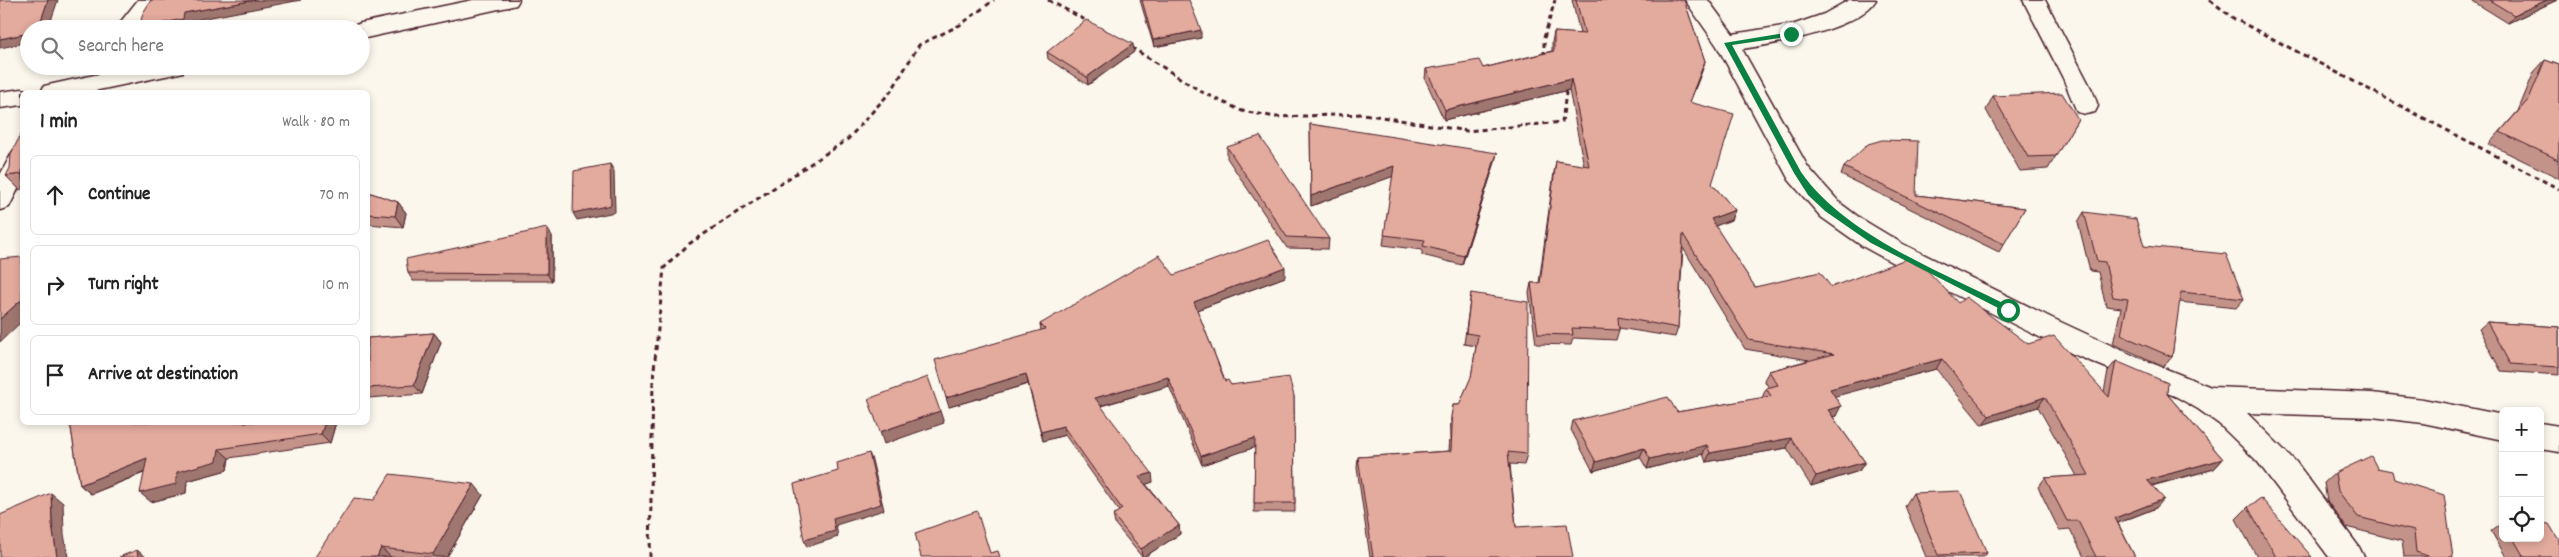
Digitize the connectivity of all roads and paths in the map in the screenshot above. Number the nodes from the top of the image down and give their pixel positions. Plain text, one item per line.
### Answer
1 (150, 0) edge
2 (508, 0) edge
3 (994, 0) edge
4 (1048, 0) edge
5 (1555, 0) edge
6 (1696, 0) edge
7 (1865, 0) edge
8 (2034, 0) edge
9 (2210, 0) edge
10 (134, 20) edge
11 (1097, 27) edge
12 (370, 28) edge
13 (1728, 43) junction
14 (1129, 47) edge
15 (1544, 64) edge
16 (82, 75) edge
17 (137, 75) edge
18 (1560, 86) edge
19 (66, 90) edge
20 (73, 90) edge
21 (20, 97) edge
22 (0, 100) edge
23 (2086, 106) dead end
24 (20, 161) edge
25 (2559, 189) edge
26 (0, 200) edge
27 (2207, 399) junction
28 (2499, 427) edge
29 (2544, 437) edge
30 (2559, 440) edge
31 (650, 557) edge
32 (2348, 557) edge

1 - 10 street
2 - 12 street
3 - 31 path
4 - 11 path
5 - 15 path
6 - 13 street
7 - 13 street
8 - 23 street
9 - 25 path
13 - 27 street
14 - 18 path
16 - 19 street
17 - 20 street
21 - 22 street
24 - 26 street
27 - 28 street
27 - 32 street
29 - 30 street

